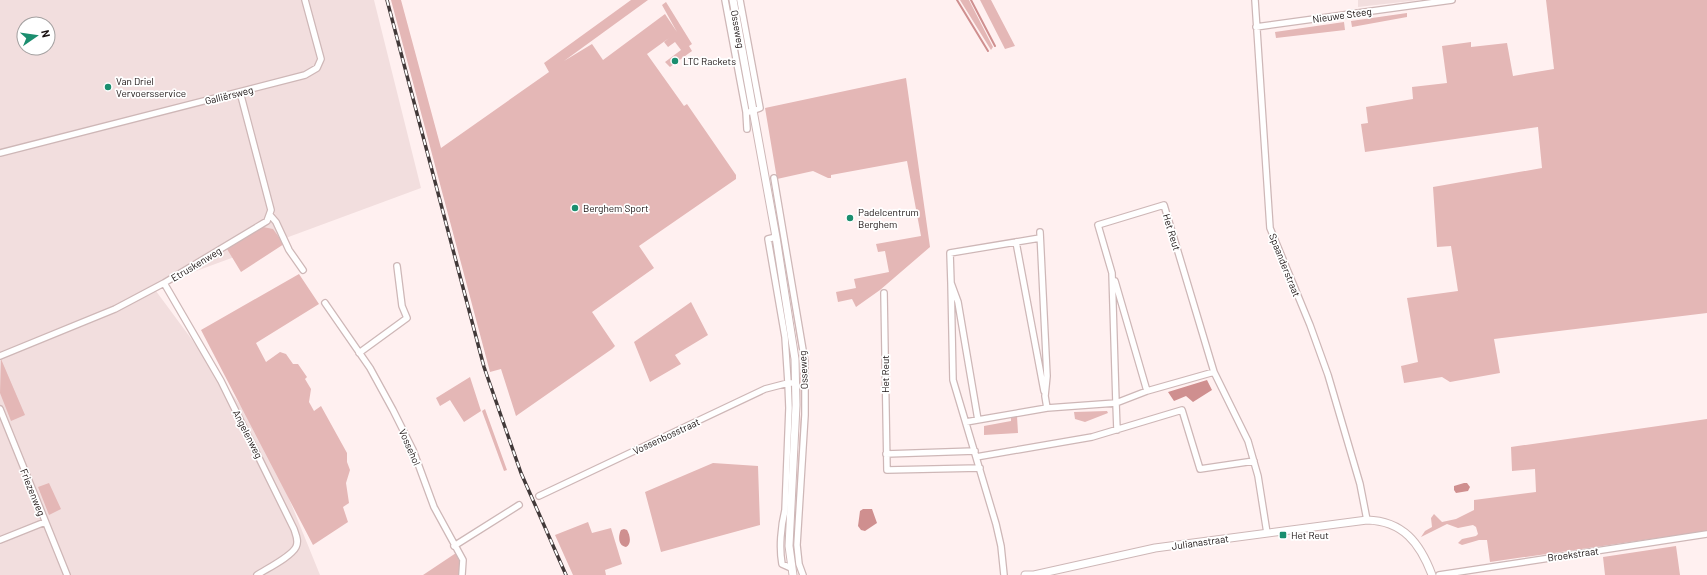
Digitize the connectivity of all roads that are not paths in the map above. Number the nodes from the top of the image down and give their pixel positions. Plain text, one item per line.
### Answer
1 (305, 0) edge
2 (725, 0) edge
3 (733, 0) edge
4 (740, 0) edge
5 (1255, 0) edge
6 (1452, 0) edge
7 (1256, 27) junction
8 (747, 56) junction
9 (240, 92) junction
10 (750, 112) junction
11 (747, 129) dead end
12 (0, 153) edge
13 (774, 178) dead end
14 (776, 187) junction
15 (767, 189) junction
16 (270, 215) junction
17 (776, 237) junction
18 (1016, 242) junction
19 (397, 266) dead end
20 (303, 270) dead end
21 (1112, 273) junction
22 (951, 282) junction
23 (164, 283) junction
24 (784, 284) junction
25 (776, 286) junction
26 (884, 293) dead end
27 (325, 303) dead end
28 (359, 353) junction
29 (0, 356) edge
30 (1214, 372) junction
31 (788, 382) junction
32 (796, 382) junction
33 (1147, 391) junction
34 (1045, 396) junction
35 (1116, 403) junction
36 (1047, 408) junction
37 (0, 411) edge
38 (978, 420) junction
39 (966, 422) junction
40 (1117, 430) junction
41 (886, 454) junction
42 (976, 454) junction
43 (1254, 461) junction
44 (980, 468) junction
45 (539, 496) dead end
46 (519, 505) dead end
47 (1367, 520) junction
48 (45, 522) junction
49 (1267, 533) junction
50 (1707, 534) edge
51 (0, 540) edge
52 (454, 546) junction
53 (797, 555) junction
54 (789, 556) junction
55 (792, 572) edge
56 (66, 575) edge
57 (257, 575) edge
58 (462, 575) edge
59 (803, 575) edge
60 (1004, 575) edge
61 (1025, 575) edge
62 (1034, 575) edge
63 (1432, 575) edge
64 (1439, 575) edge

1 - 9 street, Galliërsweg
2 - 10 street, Osseweg
3 - 8 street, Osseweg
4 - 8 street, Osseweg
5 - 7 street, Spaanderstraat
6 - 7 street, Nieuwe Steeg
7 - 47 street, Spaanderstraat
8 - 10 street, Osseweg
9 - 12 street, Galliërsweg
9 - 16 street
10 - 11 street, Osseweg
10 - 15 street, Osseweg
13 - 14 street, Osseweg
14 - 15 street
14 - 53 street, Osseweg
15 - 17 street, Osseweg
16 - 20 street
16 - 23 street, Etruskenweg
17 - 24 street, Osseweg
17 - 25 street, Osseweg
18 - 22 street
18 - 34 street
18 - 34 street
19 - 28 street
21 - 30 street, Het Reut
21 - 33 street, Het Reut
21 - 35 street, Het Reut
22 - 38 street
22 - 39 street
23 - 29 street, Etruskenweg
23 - 57 street, Angelenweg
24 - 25 street
24 - 32 street, Osseweg
25 - 31 street, Osseweg
26 - 41 street, Het Reut
27 - 28 street, Vossehol
28 - 52 street, Vossehol
30 - 33 street
30 - 43 street, Het Reut
31 - 32 street, Vossenbosstraat
31 - 45 street, Vossenbosstraat
31 - 55 street, Osseweg
32 - 54 street, Osseweg
33 - 35 street
34 - 36 street
35 - 36 street
35 - 40 street, Het Reut
36 - 38 street
37 - 48 street, Friezenweg
38 - 39 street
39 - 42 street
40 - 42 street
40 - 43 street
41 - 42 street
41 - 44 street, Het Reut
42 - 44 street
43 - 49 street, Het Reut
44 - 60 street
46 - 52 street
47 - 49 street, Julianastraat
47 - 63 street, Julianastraat
48 - 51 street
48 - 56 street, Friezenweg
49 - 62 street, Julianastraat
50 - 64 street, Broekstraat
52 - 58 street, Vossehol
53 - 54 street
53 - 59 street, Osseweg
54 - 55 street, Osseweg
61 - 62 street, Julianastraat

